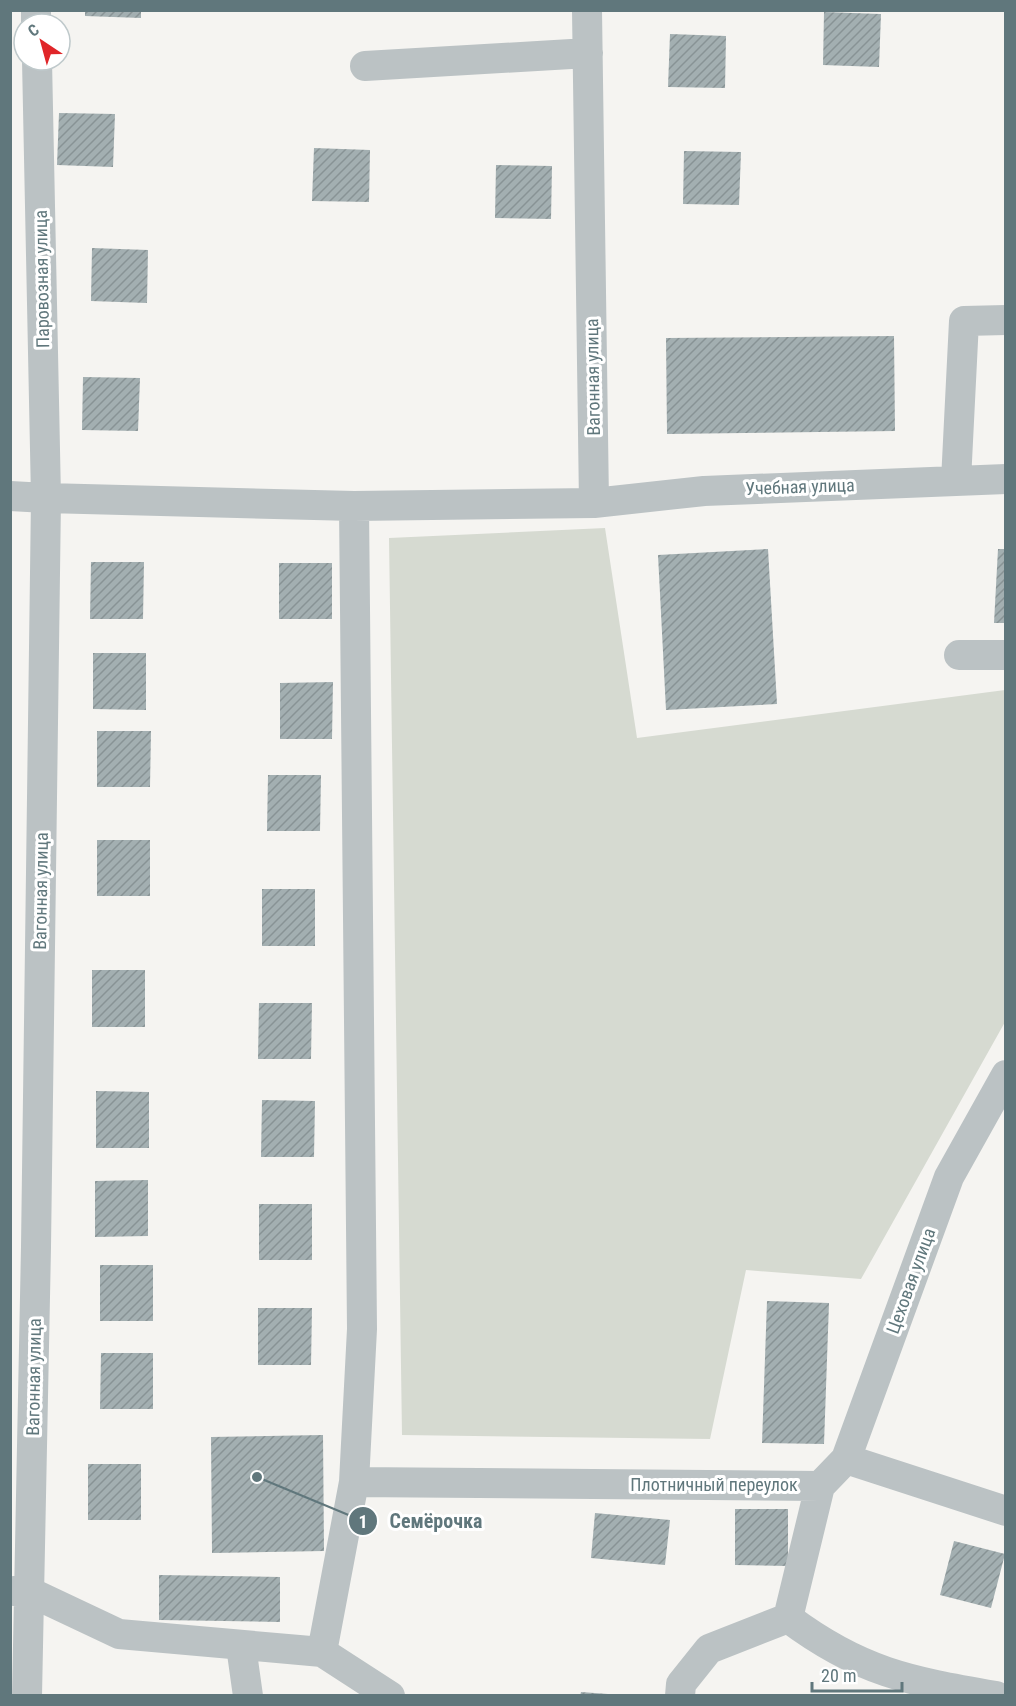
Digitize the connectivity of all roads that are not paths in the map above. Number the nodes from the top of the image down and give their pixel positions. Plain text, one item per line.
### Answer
1 (587, 10) edge
2 (588, 53) junction
3 (364, 66) dead end
4 (37, 72) edge
5 (1005, 320) edge
6 (1005, 479) edge
7 (956, 481) junction
8 (10, 496) edge
9 (46, 498) junction
10 (594, 503) junction
11 (354, 506) junction
12 (959, 655) dead end
13 (1005, 655) edge
14 (1005, 1075) edge
15 (846, 1458) junction
16 (354, 1482) junction
17 (820, 1486) junction
18 (1005, 1511) edge
19 (20, 1591) edge
20 (788, 1618) junction
21 (241, 1646) junction
22 (322, 1652) junction
23 (872, 1682) edge
24 (27, 1695) edge
25 (248, 1695) edge
26 (390, 1695) edge
27 (680, 1695) edge
28 (996, 1695) edge

1 - 2 street, Вагонная улица
2 - 3 street
2 - 10 street, Вагонная улица
4 - 9 street, Паровозная улица
5 - 7 street
6 - 7 street, Учебная улица
7 - 10 street, Учебная улица
8 - 9 street
9 - 11 street
9 - 19 street, Вагонная улица
10 - 11 street
11 - 16 street
12 - 13 street
14 - 15 street, Цеховая улица
15 - 17 street, Цеховая улица
15 - 18 street
16 - 17 street, Плотничный переулок
16 - 22 street
17 - 20 street, Плотничный переулок
19 - 21 street
19 - 24 street
20 - 23 street
20 - 27 street
21 - 22 street
21 - 25 street
22 - 26 street
23 - 28 street

